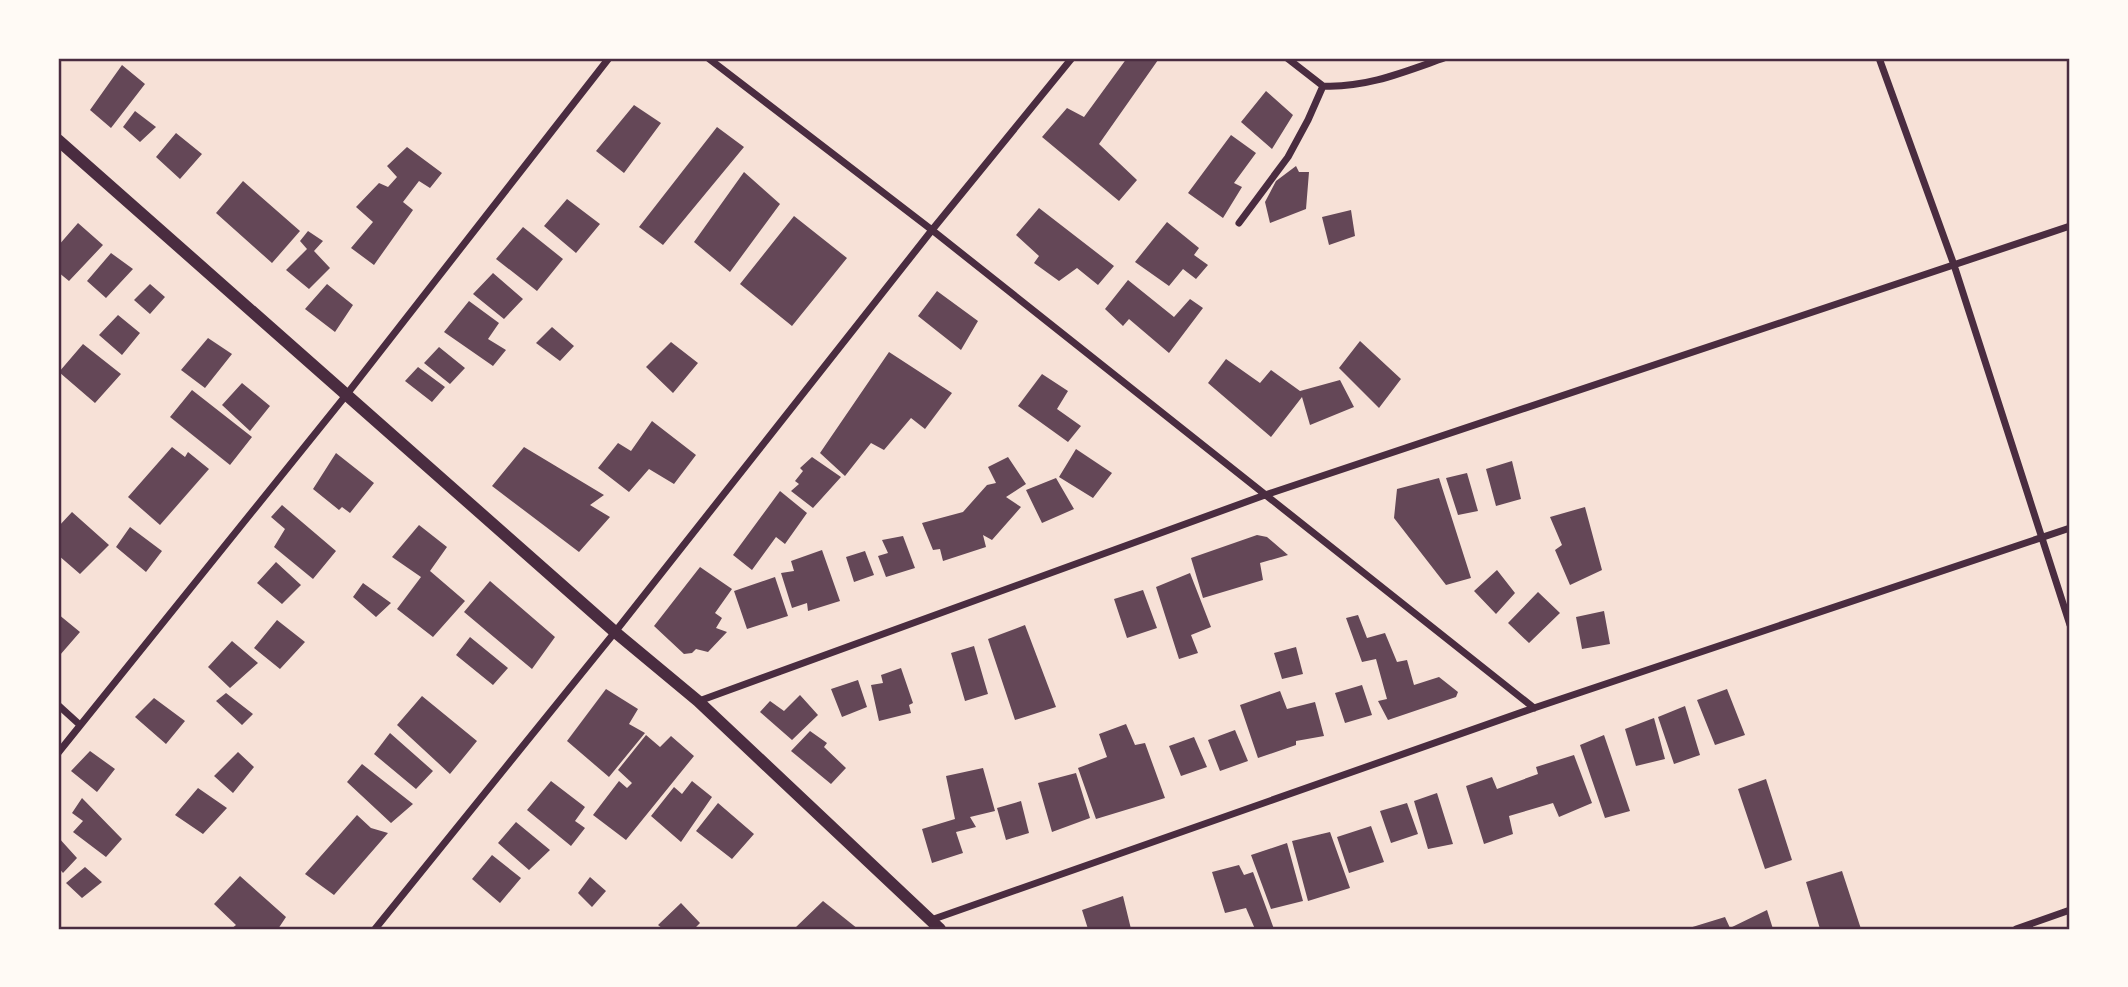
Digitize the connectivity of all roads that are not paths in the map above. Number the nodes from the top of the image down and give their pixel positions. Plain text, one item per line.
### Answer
1 (609, 58) edge
2 (708, 58) edge
3 (1072, 58) edge
4 (1287, 58) edge
5 (1444, 58) edge
6 (1879, 58) edge
7 (1323, 86) junction
8 (58, 140) edge
9 (1239, 223) dead end
10 (2070, 226) edge
11 (932, 230) junction
12 (1954, 265) junction
13 (347, 394) junction
14 (1265, 495) junction
15 (2070, 528) edge
16 (2041, 538) junction
17 (2070, 625) edge
18 (615, 632) junction
19 (698, 701) junction
20 (58, 705) edge
21 (1534, 708) junction
22 (80, 725) junction
23 (58, 753) edge
24 (2070, 910) edge
25 (931, 926) edge
26 (375, 929) edge
27 (2016, 929) edge

1 - 13 street
2 - 11 street
3 - 11 street
4 - 7 street
5 - 7 street
6 - 12 street
7 - 9 street
8 - 13 street
10 - 12 street
11 - 14 street
11 - 18 street
12 - 14 street
12 - 16 street
13 - 18 street
13 - 22 street
14 - 19 street
14 - 21 street
15 - 16 street
16 - 17 street
16 - 21 street
18 - 19 street
18 - 26 street
19 - 25 street
20 - 22 street
21 - 25 street
22 - 23 street
24 - 27 street

